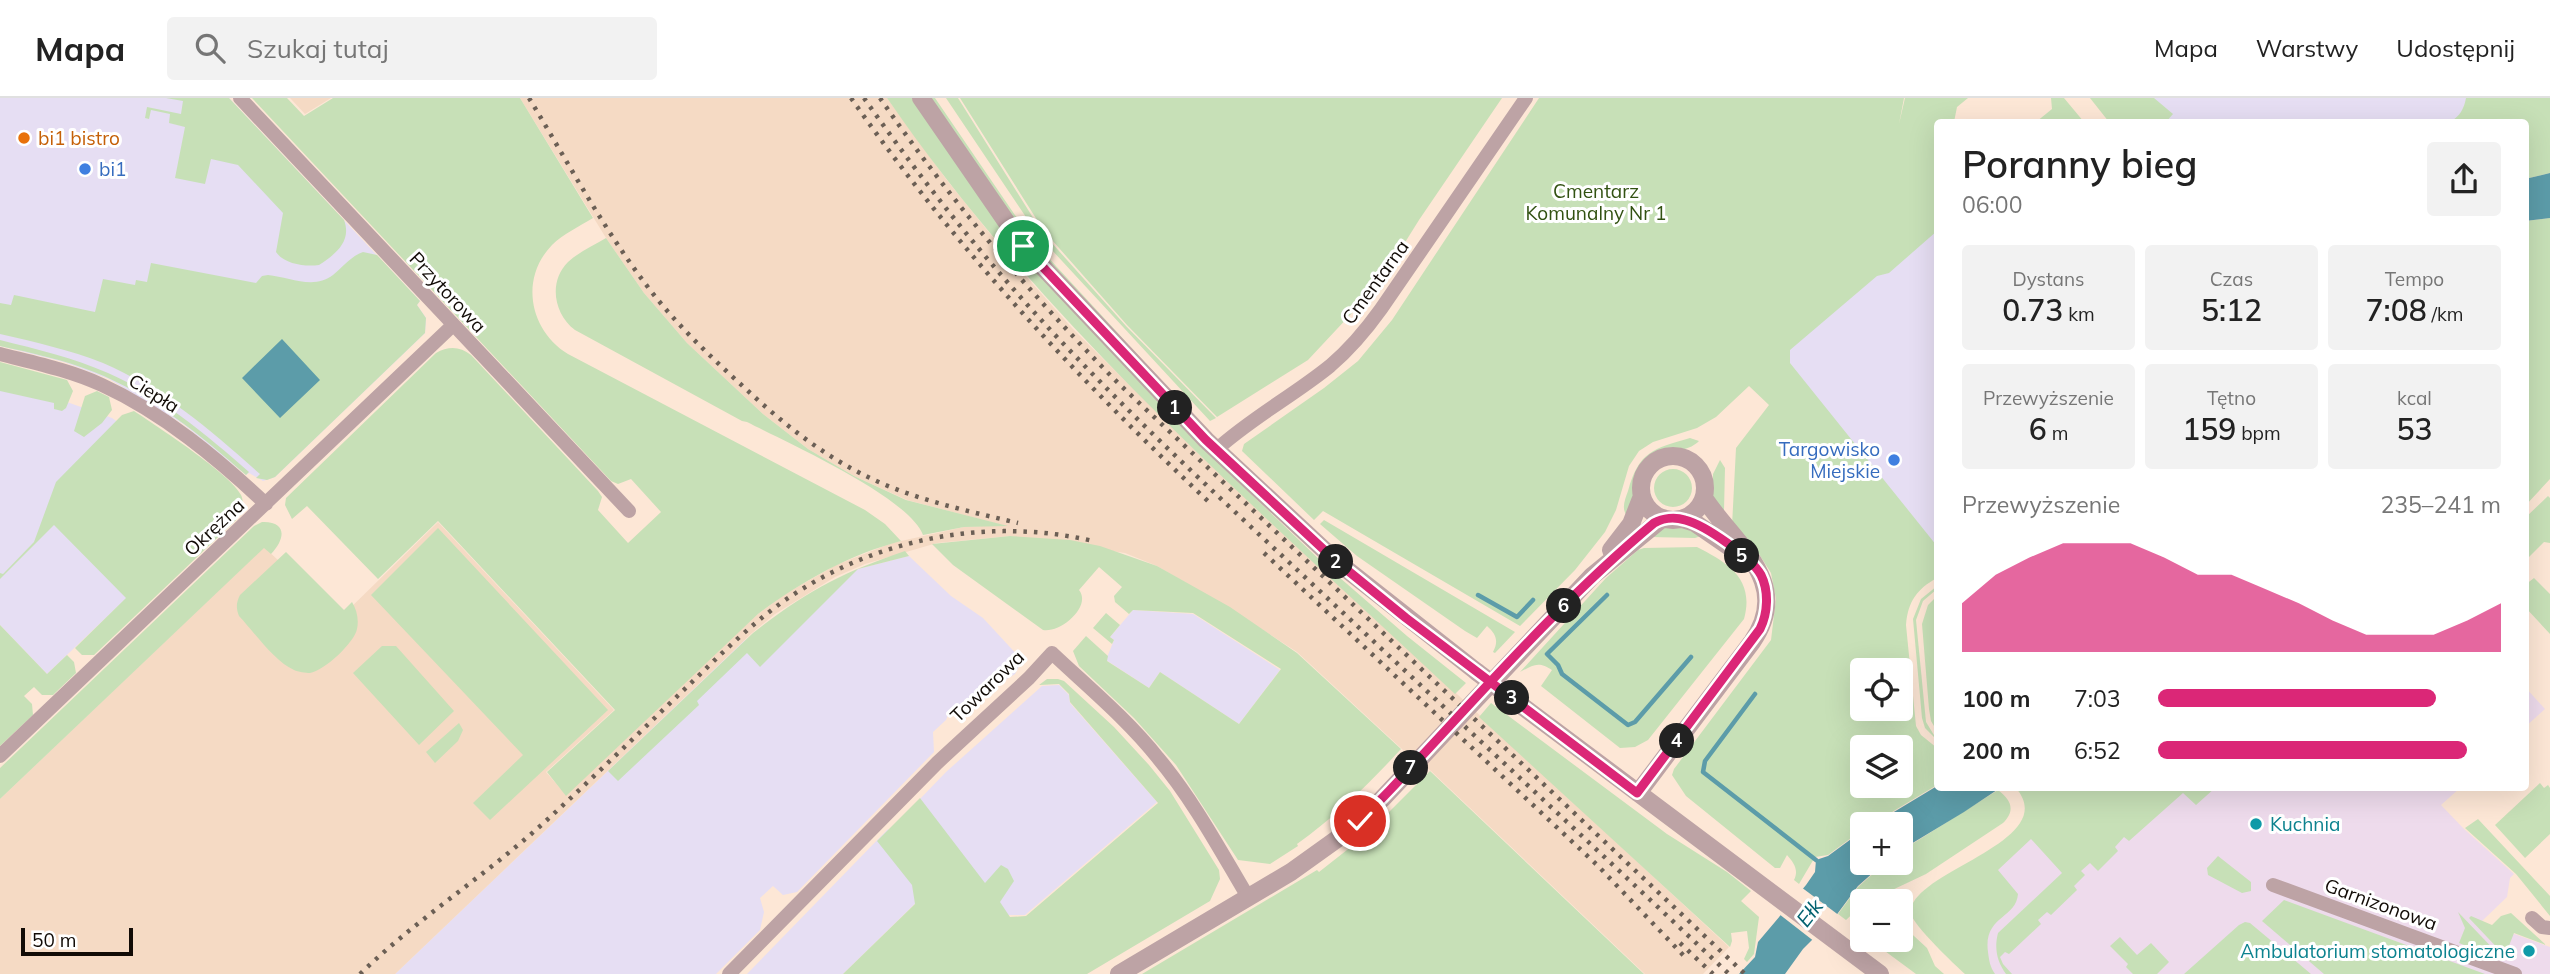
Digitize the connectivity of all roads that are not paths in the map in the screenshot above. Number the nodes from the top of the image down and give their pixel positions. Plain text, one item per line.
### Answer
1 (240, 98) edge
2 (921, 98) edge
3 (1526, 98) edge
4 (453, 325) junction
5 (0, 354) edge
6 (1216, 450) junction
7 (1642, 496) junction
8 (1704, 498) junction
9 (266, 504) junction
10 (629, 512) dead end
11 (1663, 518) junction
12 (1682, 519) junction
13 (1760, 573) junction
14 (1592, 576) junction
15 (0, 756) edge
16 (1637, 793) junction
17 (2273, 885) dead end
18 (1248, 897) junction
19 (2532, 918) dead end
20 (2550, 928) edge
21 (729, 974) edge
22 (1119, 974) edge
23 (1880, 974) edge
24 (2515, 974) edge

1 - 4 street, Przytorowa
2 - 6 street
3 - 6 street, Cmentarna
4 - 9 street, Okrężna
4 - 10 street, Przytorowa
5 - 9 street, Ciepła
6 - 16 street, bridge
7 - 8 street
7 - 11 street
7 - 14 street
8 - 12 street
8 - 13 street
9 - 15 street, Okrężna
11 - 12 street
11 - 14 street
12 - 13 street
13 - 16 street
14 - 18 street
16 - 23 street
17 - 24 street, Garnizonowa
18 - 21 street, Towarowa
18 - 22 street
19 - 20 street

